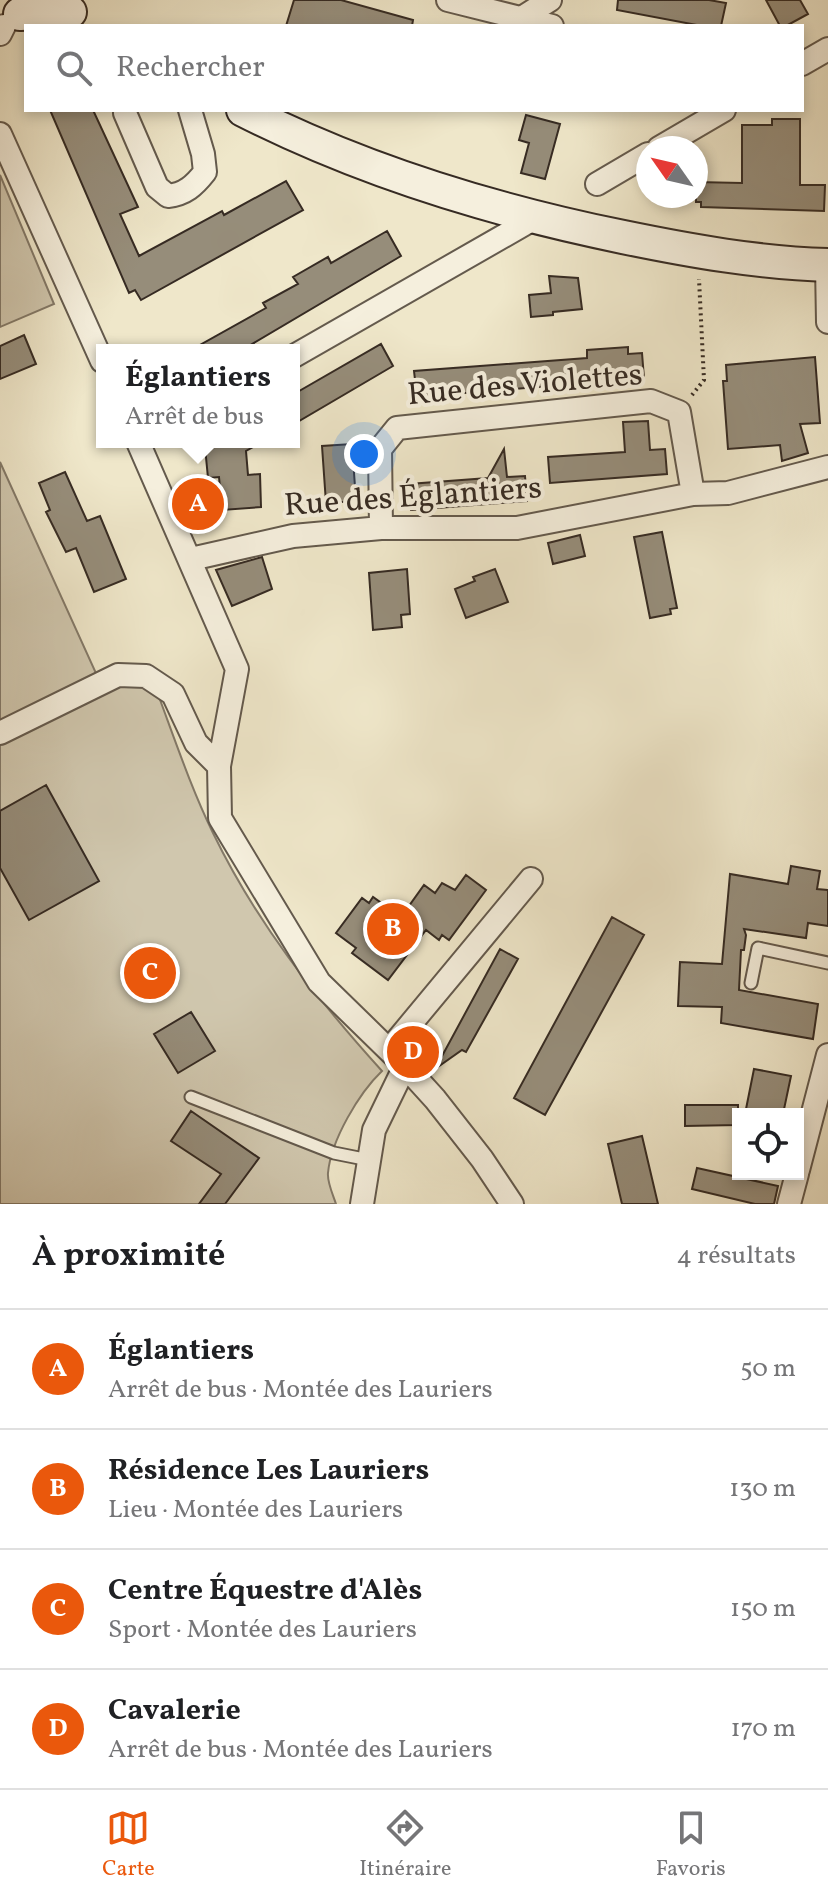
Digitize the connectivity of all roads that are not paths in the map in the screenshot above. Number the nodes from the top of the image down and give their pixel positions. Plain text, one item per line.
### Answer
1 (448, 0) edge
2 (550, 0) edge
3 (73, 13) edge
4 (520, 19) junction
5 (10, 20) edge
6 (543, 24) edge
7 (828, 49) edge
8 (804, 63) edge
9 (804, 70) edge
10 (828, 70) edge
11 (191, 112) edge
12 (247, 112) edge
13 (721, 112) edge
14 (125, 113) dead end
15 (0, 134) edge
16 (680, 136) edge
17 (636, 161) edge
18 (597, 184) dead end
19 (535, 218) junction
20 (828, 265) edge
21 (828, 322) edge
22 (96, 348) edge
23 (300, 353) edge
24 (142, 448) edge
25 (828, 467) edge
26 (693, 494) junction
27 (381, 528) junction
28 (191, 559) junction
29 (0, 733) edge
30 (219, 766) junction
31 (531, 879) dead end
32 (828, 963) edge
33 (751, 983) dead end
34 (389, 1050) junction
35 (828, 1055) edge
36 (405, 1066) junction
37 (191, 1097) dead end
38 (804, 1149) edge
39 (369, 1160) junction
40 (796, 1180) edge
41 (362, 1204) edge
42 (512, 1204) edge
43 (789, 1204) edge

1 - 4 street
2 - 4 street
3 - 5 main road
4 - 6 street
7 - 8 street
9 - 10 street
11 - 14 street
12 - 19 main road
13 - 16 street
15 - 22 street
17 - 18 street
19 - 20 main road
19 - 23 street
20 - 21 street
24 - 28 street
25 - 26 street, Rue des Églantiers
26 - 27 street, Rue des Églantiers
26 - 27 street, Rue des Violettes
27 - 28 street, Rue des Églantiers
28 - 30 street
29 - 30 street
30 - 34 street
31 - 34 street
32 - 33 lane
34 - 36 street
35 - 38 street
36 - 39 street
36 - 42 street
37 - 39 lane
39 - 41 street
40 - 43 street

